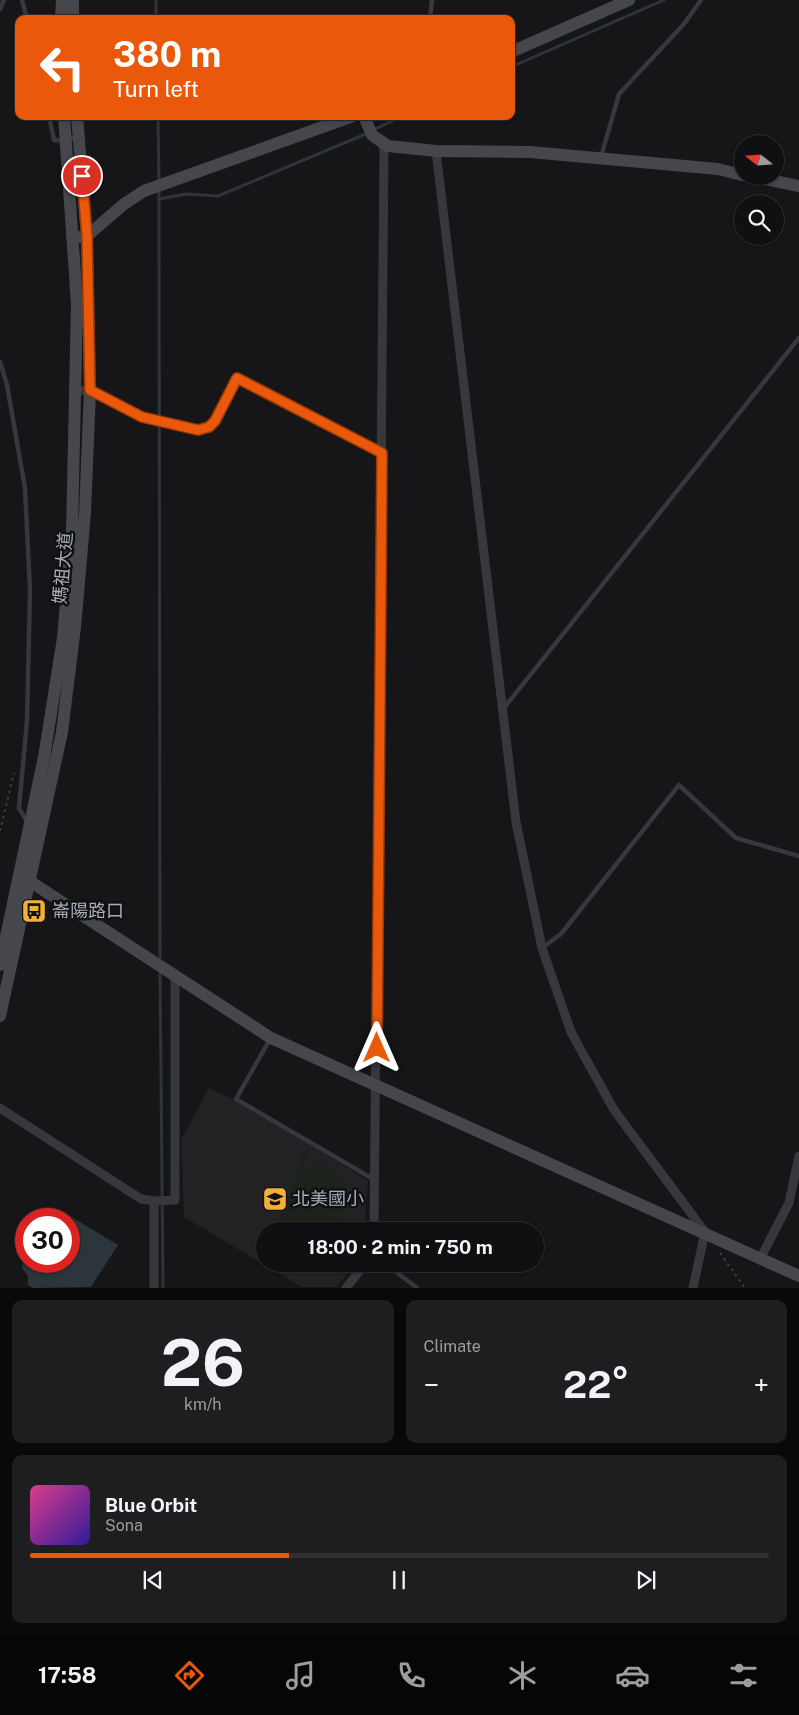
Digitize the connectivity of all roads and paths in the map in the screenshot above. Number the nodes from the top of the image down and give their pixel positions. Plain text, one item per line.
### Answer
1 (4, 0) edge
2 (22, 0) edge
3 (62, 0) edge
4 (73, 0) edge
5 (432, 0) edge
6 (629, 0) edge
7 (701, 0) edge
8 (0, 9) edge
9 (26, 15) edge
10 (61, 15) edge
11 (73, 15) edge
12 (430, 15) edge
13 (515, 50) edge
14 (50, 120) edge
15 (64, 120) edge
16 (77, 120) edge
17 (342, 120) edge
18 (366, 120) edge
19 (78, 137) junction
20 (65, 141) junction
21 (382, 142) junction
22 (436, 151) junction
23 (600, 158) junction
24 (734, 173) edge
25 (784, 183) edge
26 (799, 186) edge
27 (80, 237) junction
28 (799, 338) edge
29 (0, 362) edge
30 (90, 390) junction
31 (76, 391) junction
32 (382, 453) junction
33 (503, 710) junction
34 (14, 773) dead end
35 (30, 826) junction
36 (0, 831) edge
37 (799, 856) edge
38 (31, 882) junction
39 (542, 948) junction
40 (0, 966) edge
41 (175, 975) junction
42 (0, 1016) edge
43 (271, 1038) junction
44 (377, 1088) junction
45 (0, 1108) edge
46 (799, 1156) edge
47 (375, 1180) junction
48 (154, 1201) junction
49 (374, 1222) edge
50 (705, 1232) junction
51 (716, 1248) dead end
52 (760, 1259) junction
53 (359, 1272) edge
54 (396, 1272) edge
55 (799, 1276) edge
56 (154, 1288) edge
57 (346, 1288) edge
58 (417, 1288) edge
59 (692, 1288) edge
60 (745, 1288) edge

1 - 8 lane
2 - 9 lane
3 - 10 main road
4 - 11 main road
5 - 12 lane
6 - 13 main road
7 - 23 lane
14 - 20 lane
15 - 20 main road, 媽祖大道
16 - 19 main road, 媽祖大道
17 - 27 main road
18 - 21 main road
19 - 20 lane
19 - 27 main road, 媽祖大道
20 - 27 main road, 媽祖大道
21 - 22 main road
21 - 32 street
22 - 23 main road
22 - 33 street
23 - 24 main road
25 - 26 main road
27 - 30 main road, 媽祖大道
27 - 31 main road, 媽祖大道
28 - 33 lane
29 - 35 lane
30 - 31 street
30 - 32 street
30 - 38 main road, 媽祖大道
31 - 35 main road, 媽祖大道
32 - 44 street
33 - 39 street
34 - 36 path
35 - 38 main road
35 - 40 main road, 媽祖大道
37 - 39 lane
38 - 41 main road
38 - 42 main road, 媽祖大道
39 - 50 street
41 - 43 main road
41 - 48 street
43 - 44 main road
43 - 47 lane
44 - 47 street
44 - 50 main road
45 - 48 street
46 - 52 street
47 - 49 street
48 - 56 street
50 - 52 main road
50 - 59 street
51 - 60 path
52 - 55 main road
53 - 57 street
54 - 58 lane

